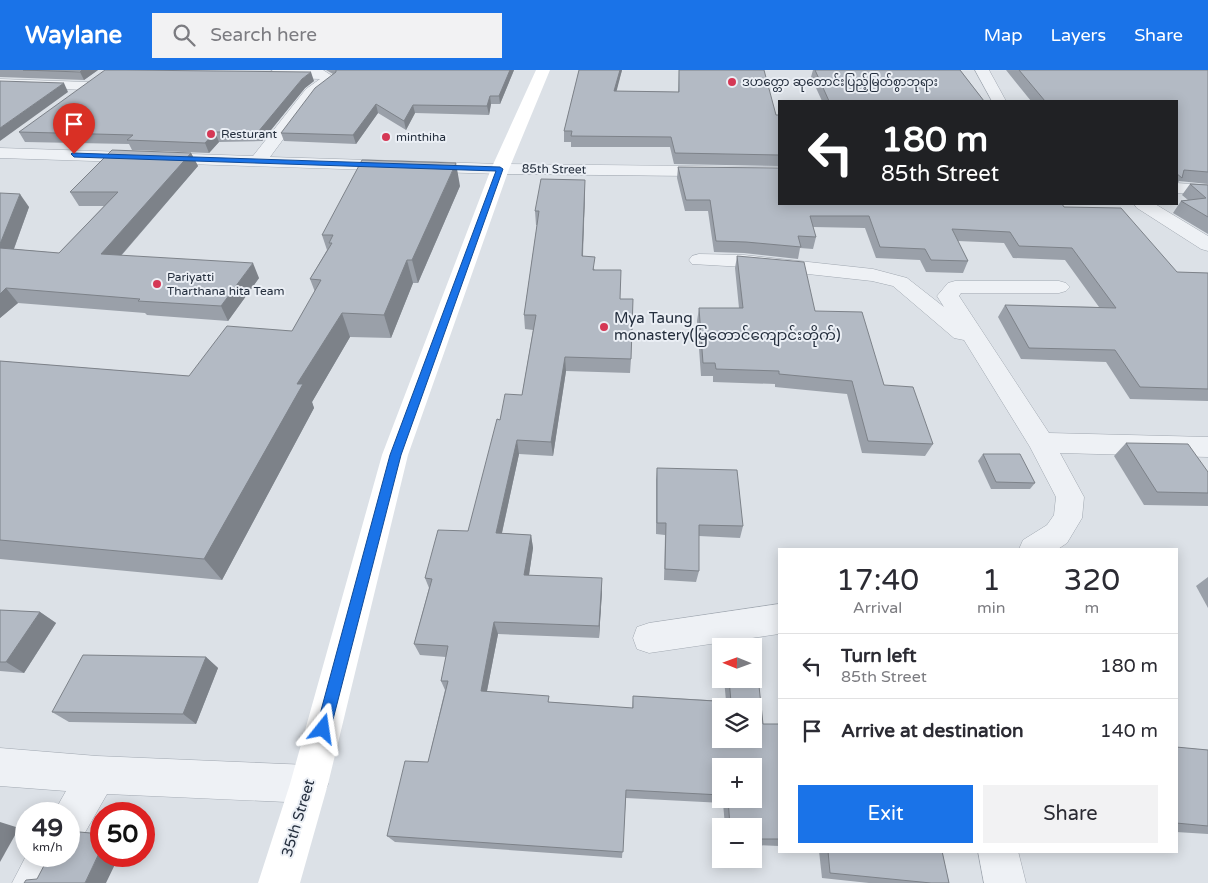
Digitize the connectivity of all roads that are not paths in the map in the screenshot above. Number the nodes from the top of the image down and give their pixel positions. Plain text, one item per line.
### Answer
1 (543, 70) edge
2 (982, 70) edge
3 (264, 74) edge
4 (0, 84) edge
5 (72, 98) edge
6 (998, 100) edge
7 (16, 139) dead end
8 (0, 152) edge
9 (258, 161) junction
10 (500, 169) junction
11 (778, 172) edge
12 (1178, 188) edge
13 (1208, 190) edge
14 (1145, 205) edge
15 (1208, 245) edge
16 (699, 260) dead end
17 (1059, 287) dead end
18 (1009, 390) junction
19 (1041, 443) junction
20 (1208, 447) edge
21 (1036, 548) edge
22 (778, 618) edge
23 (649, 638) dead end
24 (0, 767) edge
25 (96, 775) junction
26 (309, 784) junction
27 (80, 803) edge
28 (998, 853) edge
29 (42, 867) edge
30 (33, 883) edge
31 (278, 883) edge
32 (1005, 883) edge

1 - 10 main road, 35th Street
2 - 6 street
3 - 9 street
4 - 5 street
7 - 8 street
8 - 9 street, 85th Street
9 - 10 street, 85th Street
10 - 11 street, 85th Street
10 - 26 main road, 35th Street
12 - 13 street
14 - 15 street
16 - 18 street
17 - 18 street
18 - 19 street
19 - 20 street
19 - 21 street
22 - 23 street
24 - 25 street
25 - 26 street
25 - 27 street
26 - 31 main road, 35th Street
28 - 32 street
29 - 30 street

